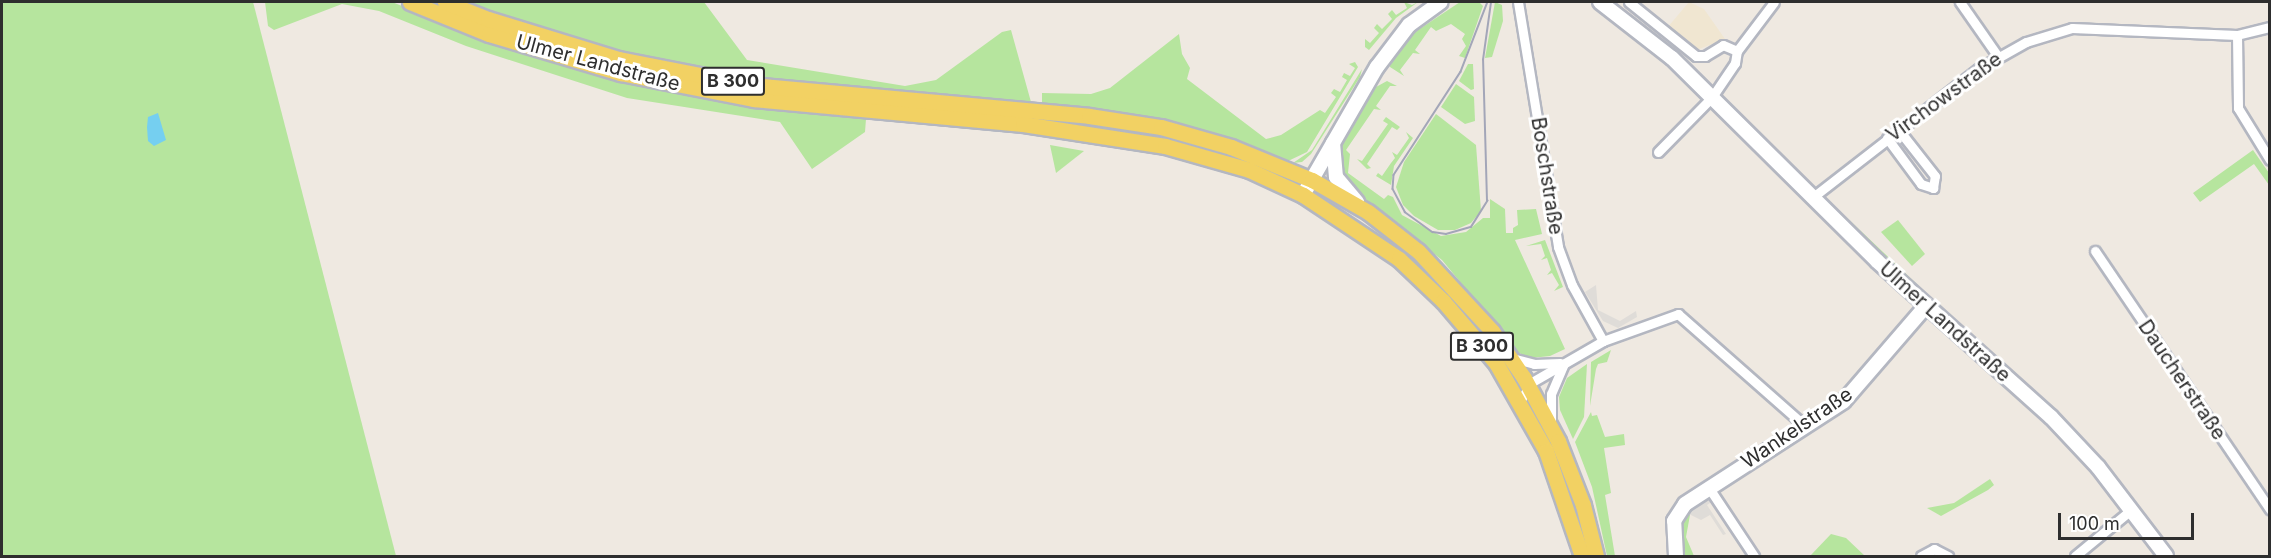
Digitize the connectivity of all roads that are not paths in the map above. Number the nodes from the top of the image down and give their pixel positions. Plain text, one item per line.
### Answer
1 (410, 2) edge
2 (445, 2) edge
3 (1441, 2) edge
4 (1518, 2) edge
5 (1600, 2) edge
6 (1629, 2) edge
7 (1774, 2) edge
8 (1960, 2) edge
9 (2270, 27) edge
10 (2237, 35) junction
11 (1737, 51) junction
12 (1997, 56) junction
13 (1712, 97) junction
14 (1039, 119) junction
15 (1898, 129) junction
16 (1887, 138) junction
17 (1333, 141) junction
18 (1658, 152) dead end
19 (2270, 160) edge
20 (1312, 180) junction
21 (1303, 195) junction
22 (1813, 197) junction
23 (1368, 212) junction
24 (2095, 251) dead end
25 (1926, 306) junction
26 (1603, 341) junction
27 (1512, 358) junction
28 (1565, 362) junction
29 (1529, 386) junction
30 (1520, 401) junction
31 (1804, 425) junction
32 (1552, 428) junction
33 (1709, 488) junction
34 (2132, 509) junction
35 (2270, 509) edge
36 (1582, 556) edge
37 (1596, 556) edge
38 (1676, 556) edge
39 (1754, 556) edge
40 (1921, 556) edge
41 (1948, 556) edge
42 (2075, 556) edge
43 (2166, 556) edge

1 - 14 main road, Ulmer Landstraße / B 300
2 - 14 main road, B 300
3 - 17 street
4 - 26 street, Boschstraße
5 - 13 street, Ulmer Landstraße
6 - 11 street
7 - 11 street
8 - 12 street
9 - 10 street, Virchowstraße
10 - 12 street, Virchowstraße
10 - 19 street
11 - 13 street
12 - 15 street, Virchowstraße
13 - 18 street
13 - 22 street, Ulmer Landstraße
14 - 20 main road, B 300
14 - 21 main road, B 300
15 - 16 street, Virchowstraße
15 - 16 street
16 - 22 street, Virchowstraße
17 - 20 street
17 - 23 street
20 - 21 street
20 - 23 main road, B 300
21 - 30 main road, B 300
22 - 25 street, Ulmer Landstraße
23 - 27 main road, B 300
24 - 35 street, Daucherstraße
25 - 31 street, Wankelstraße
25 - 34 street, Ulmer Landstraße
26 - 28 street
26 - 31 street
27 - 28 street
27 - 29 main road, B 300
28 - 29 street
28 - 32 street
29 - 30 street
29 - 32 main road, B 300
30 - 36 main road, B 300
31 - 33 street, Wankelstraße
32 - 37 main road, B 300
33 - 38 street, Wankelstraße
33 - 39 street
34 - 42 street
34 - 43 street, Ulmer Landstraße
40 - 41 street

